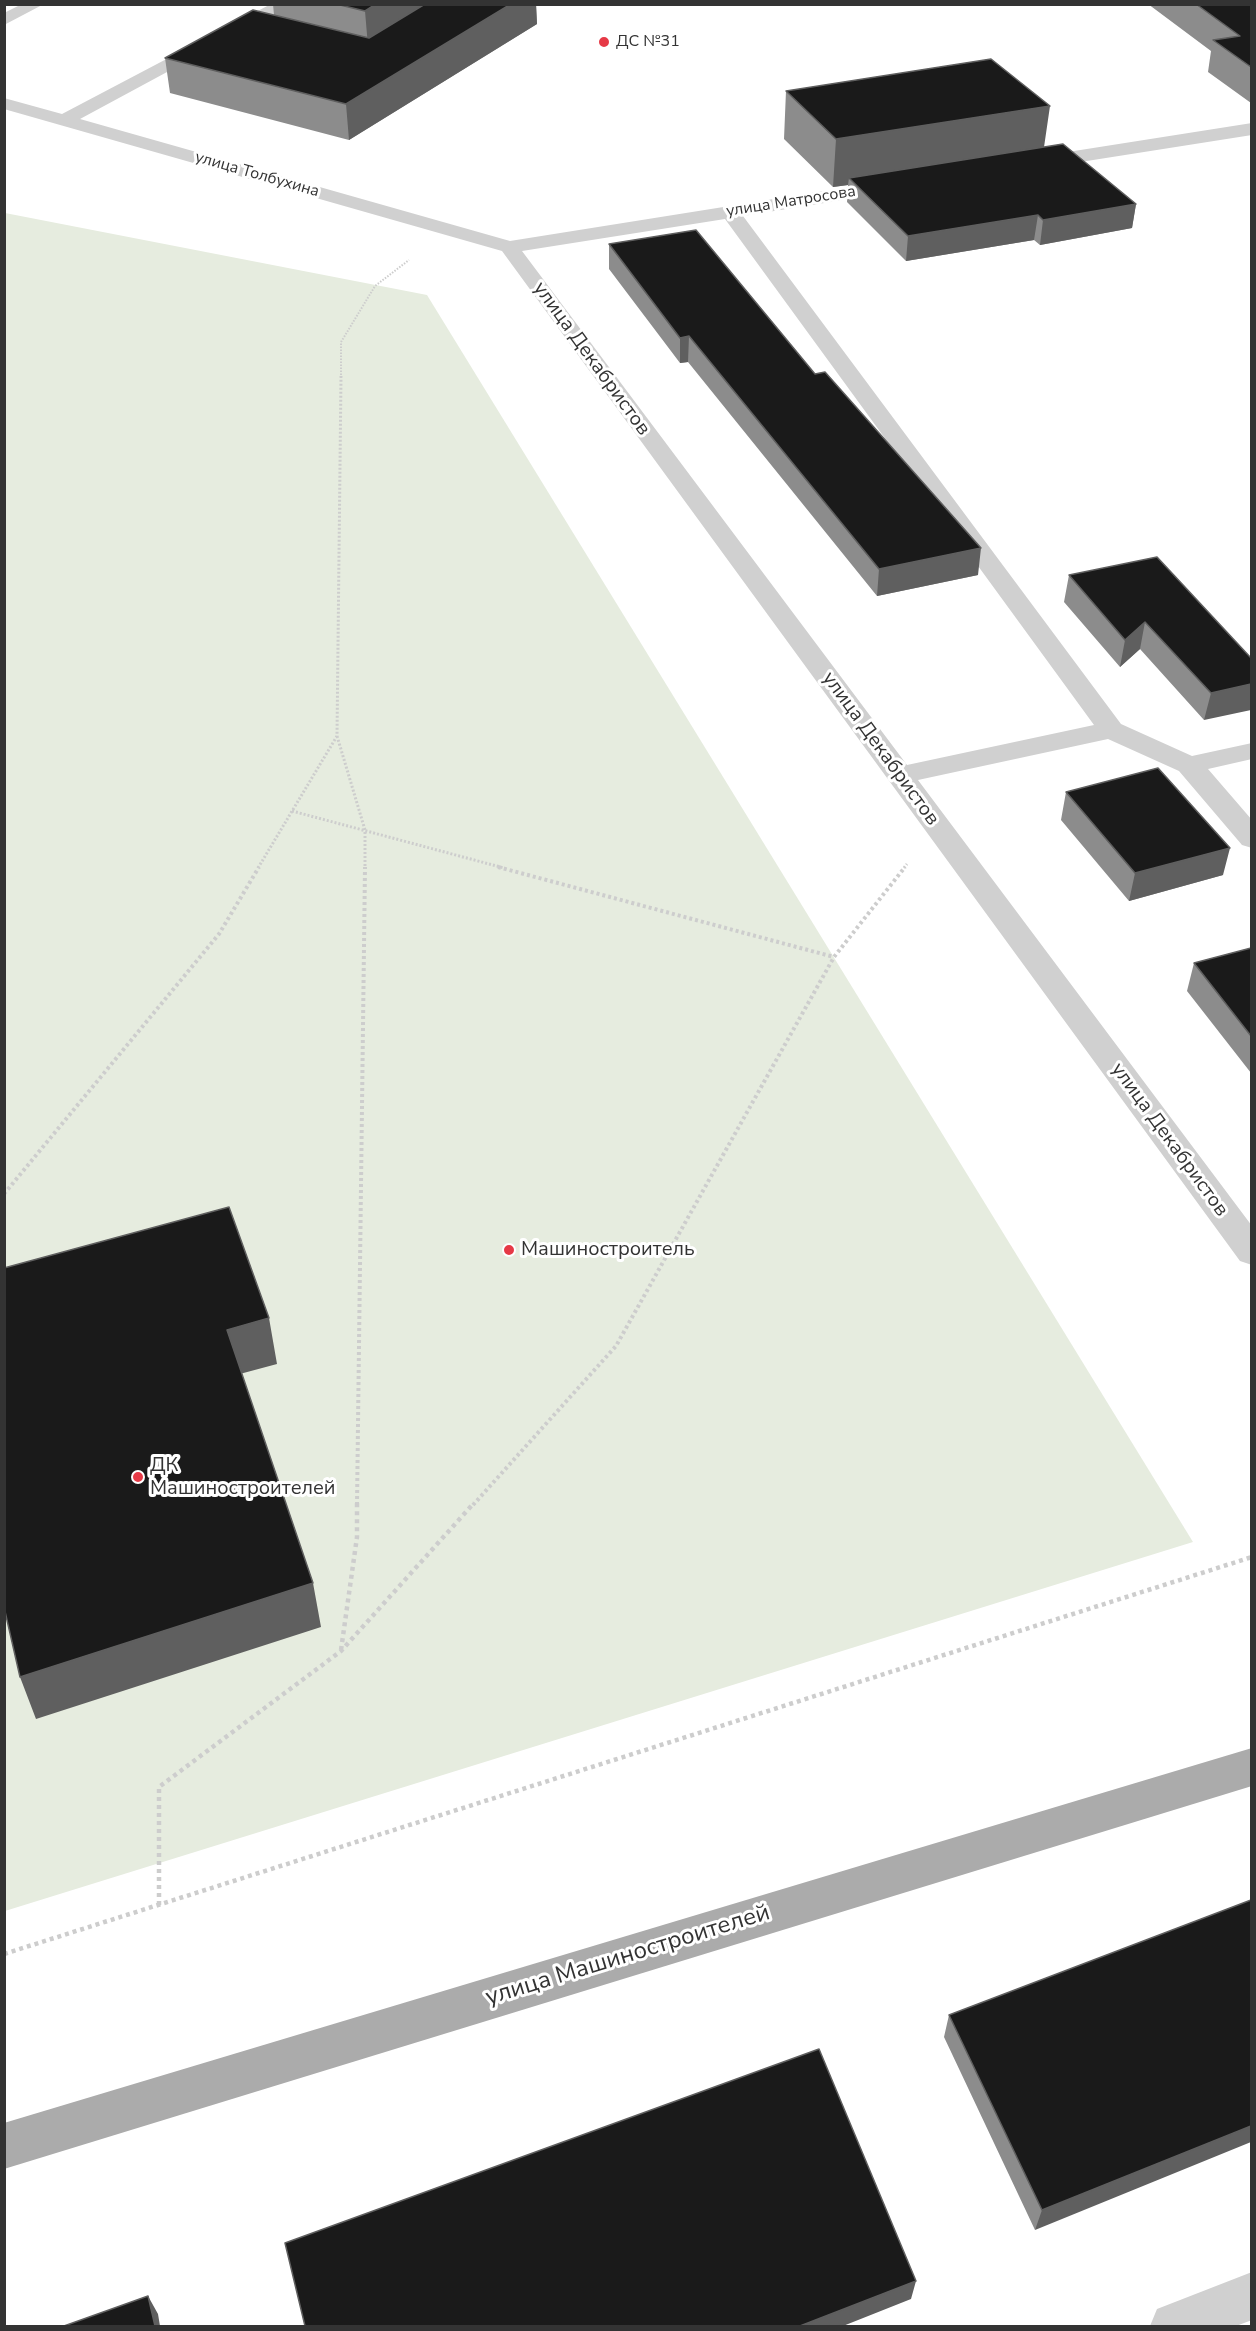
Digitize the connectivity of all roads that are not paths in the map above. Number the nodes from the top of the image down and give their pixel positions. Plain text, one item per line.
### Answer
1 (36, 4) edge
2 (285, 4) edge
3 (4, 20) edge
4 (237, 32) junction
5 (259, 38) edge
6 (4, 103) edge
7 (64, 120) junction
8 (1251, 129) edge
9 (1022, 165) edge
10 (917, 182) edge
11 (729, 212) junction
12 (509, 247) junction
13 (1111, 730) junction
14 (1251, 751) edge
15 (1189, 765) junction
16 (899, 776) junction
17 (1251, 839) edge
18 (1251, 1252) edge
19 (1251, 1767) edge
20 (4, 2146) edge
21 (1251, 2296) edge
22 (1174, 2326) edge

1 - 3 street
2 - 4 street
4 - 5 street
4 - 7 street
6 - 7 street, улица Толбухина
7 - 12 street, улица Толбухина
8 - 9 street
10 - 11 street, улица Матросова
11 - 12 street, улица Матросова
11 - 13 street
12 - 16 street, улица Декабристов
13 - 15 street
13 - 16 street
14 - 15 street
15 - 17 street
16 - 18 street, улица Декабристов
19 - 20 main road, улица Машиностроителей
21 - 22 street

